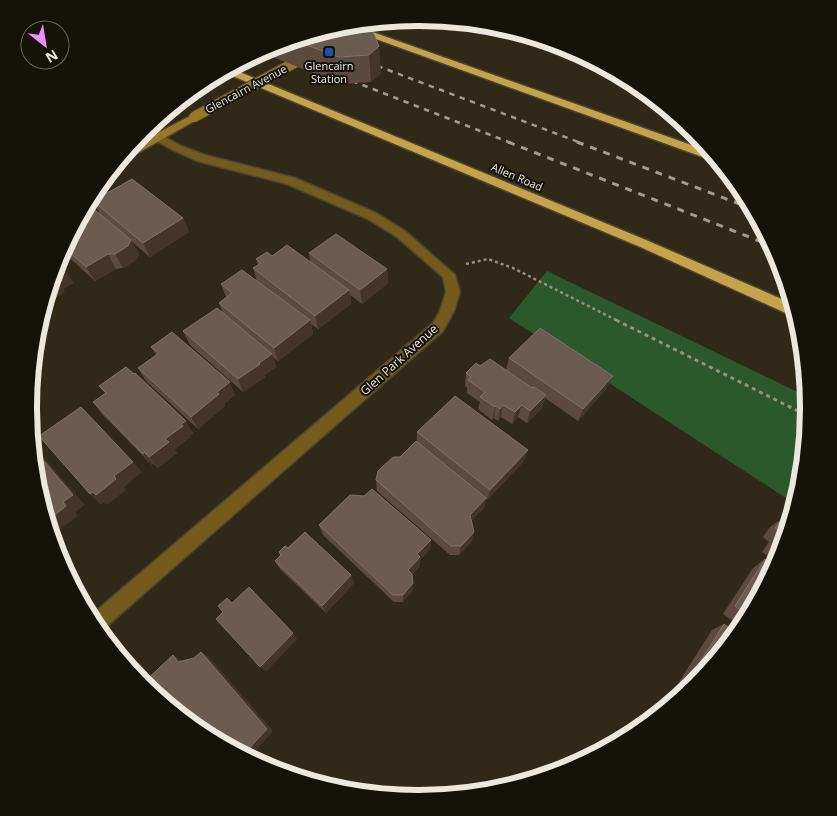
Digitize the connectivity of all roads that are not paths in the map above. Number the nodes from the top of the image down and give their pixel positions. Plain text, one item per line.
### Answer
1 (361, 31) edge
2 (350, 33) edge
3 (337, 40) edge
4 (320, 49) edge
5 (235, 73) edge
6 (153, 134) edge
7 (158, 137) junction
8 (140, 146) edge
9 (703, 153) edge
10 (786, 307) edge
11 (101, 619) edge

1 - 9 highway
2 - 3 street, bridge
4 - 7 street, Glencairn Avenue, bridge
5 - 10 highway, Allen Road
6 - 7 street, Glen Park Avenue
7 - 8 street, Glencairn Avenue
7 - 11 street, Glen Park Avenue

